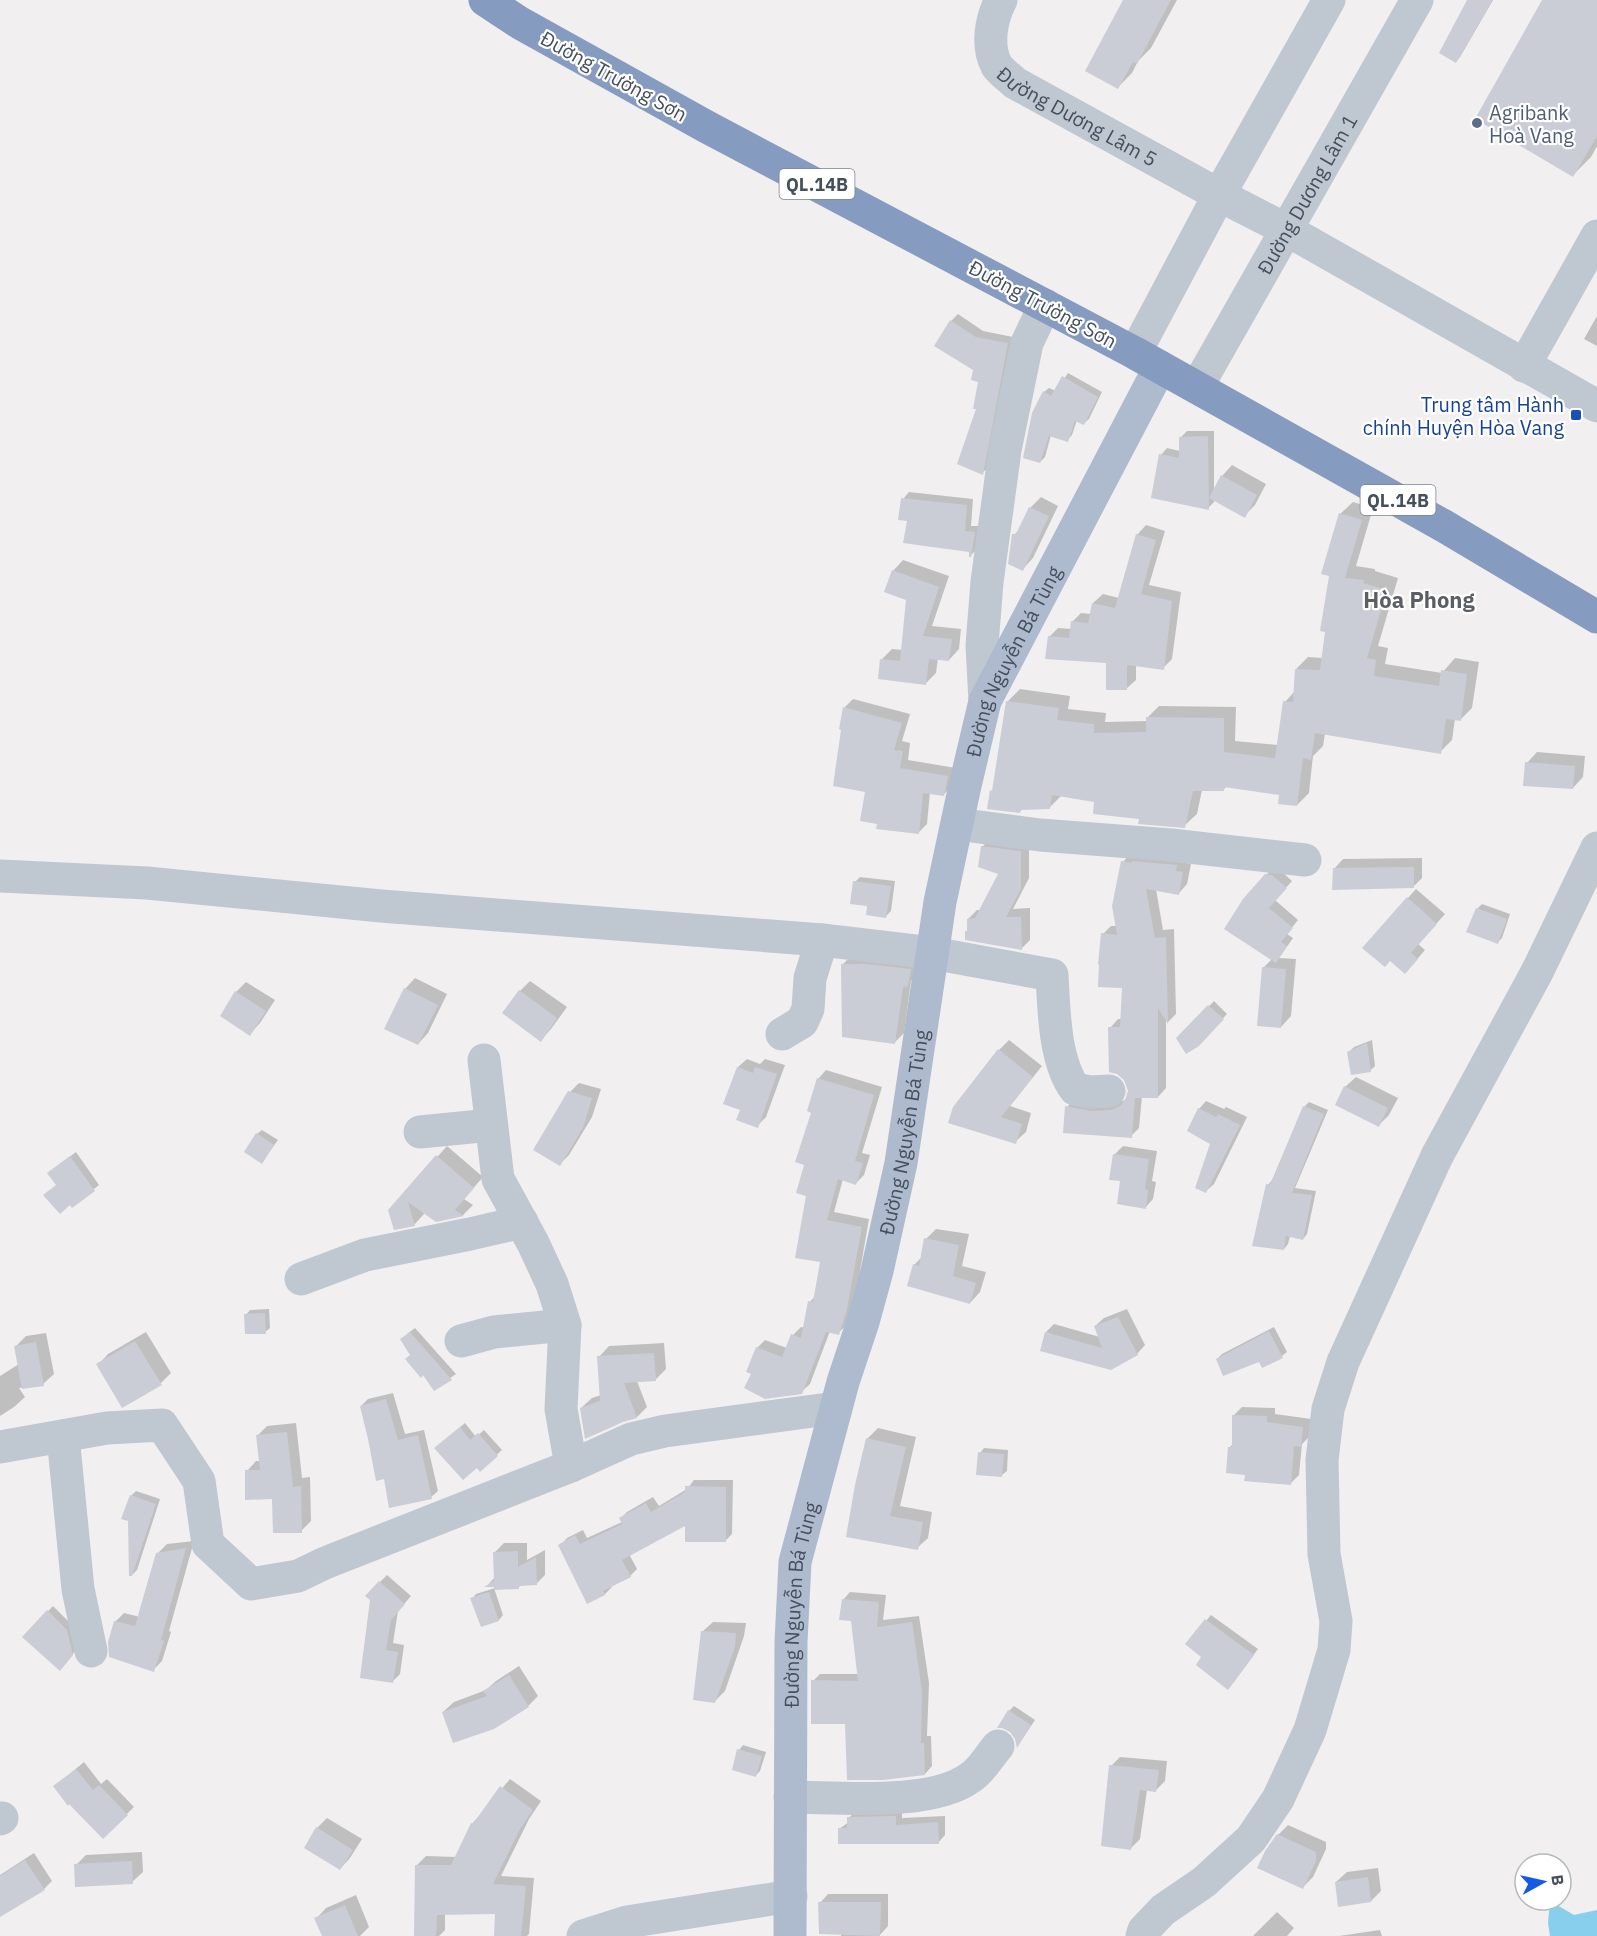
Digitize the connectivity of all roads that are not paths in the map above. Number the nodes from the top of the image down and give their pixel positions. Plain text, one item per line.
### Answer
1 (1001, 0) edge
2 (1329, 0) edge
3 (1417, 0) edge
4 (493, 5) edge
5 (1220, 195) junction
6 (1287, 230) junction
7 (1597, 236) edge
8 (1045, 305) junction
9 (1148, 360) junction
10 (1524, 366) junction
11 (1197, 387) junction
12 (1597, 406) edge
13 (1597, 617) edge
14 (985, 701) junction
15 (957, 824) junction
16 (1597, 849) edge
17 (1305, 861) dead end
18 (0, 876) edge
19 (822, 940) junction
20 (932, 953) junction
21 (782, 1034) dead end
22 (484, 1060) dead end
23 (1109, 1091) dead end
24 (491, 1125) junction
25 (420, 1132) dead end
26 (522, 1222) junction
27 (302, 1279) dead end
28 (565, 1325) junction
29 (461, 1341) dead end
30 (836, 1408) junction
31 (63, 1436) junction
32 (0, 1447) edge
33 (571, 1466) junction
34 (91, 1651) dead end
35 (998, 1746) dead end
36 (790, 1797) junction
37 (791, 1896) junction
38 (583, 1936) edge
39 (790, 1936) edge
40 (1142, 1936) edge

1 - 5 street, Đường Dương Lâm 5
2 - 5 street
3 - 6 street, Đường Dương Lâm 1
4 - 8 highway, Đường Trường Sơn / QL.14B
5 - 6 street, Đường Dương Lâm 5
5 - 9 street
6 - 10 street, Đường Dương Lâm 5
6 - 11 street, Đường Dương Lâm 1
7 - 10 street
8 - 9 highway, Đường Trường Sơn / QL.14B
8 - 14 street
9 - 11 highway, Đường Trường Sơn / QL.14B
9 - 14 main road, Đường Nguyễn Bá Tùng
10 - 12 street, Đường Dương Lâm 5
11 - 13 highway, Đường Trường Sơn / QL.14B
14 - 15 main road, Đường Nguyễn Bá Tùng
15 - 17 street
15 - 20 main road, Đường Nguyễn Bá Tùng
16 - 40 street
18 - 19 street
19 - 20 street
19 - 21 street
20 - 23 street
20 - 30 main road, Đường Nguyễn Bá Tùng
22 - 24 street
24 - 25 street
24 - 26 street
26 - 27 street
26 - 28 street
28 - 29 street
28 - 33 street
30 - 33 street
30 - 36 main road, Đường Nguyễn Bá Tùng
31 - 32 street
31 - 33 street
31 - 34 street
35 - 36 street
36 - 37 main road, Đường Nguyễn Bá Tùng
37 - 38 street
37 - 39 main road, Đường Nguyễn Bá Tùng

